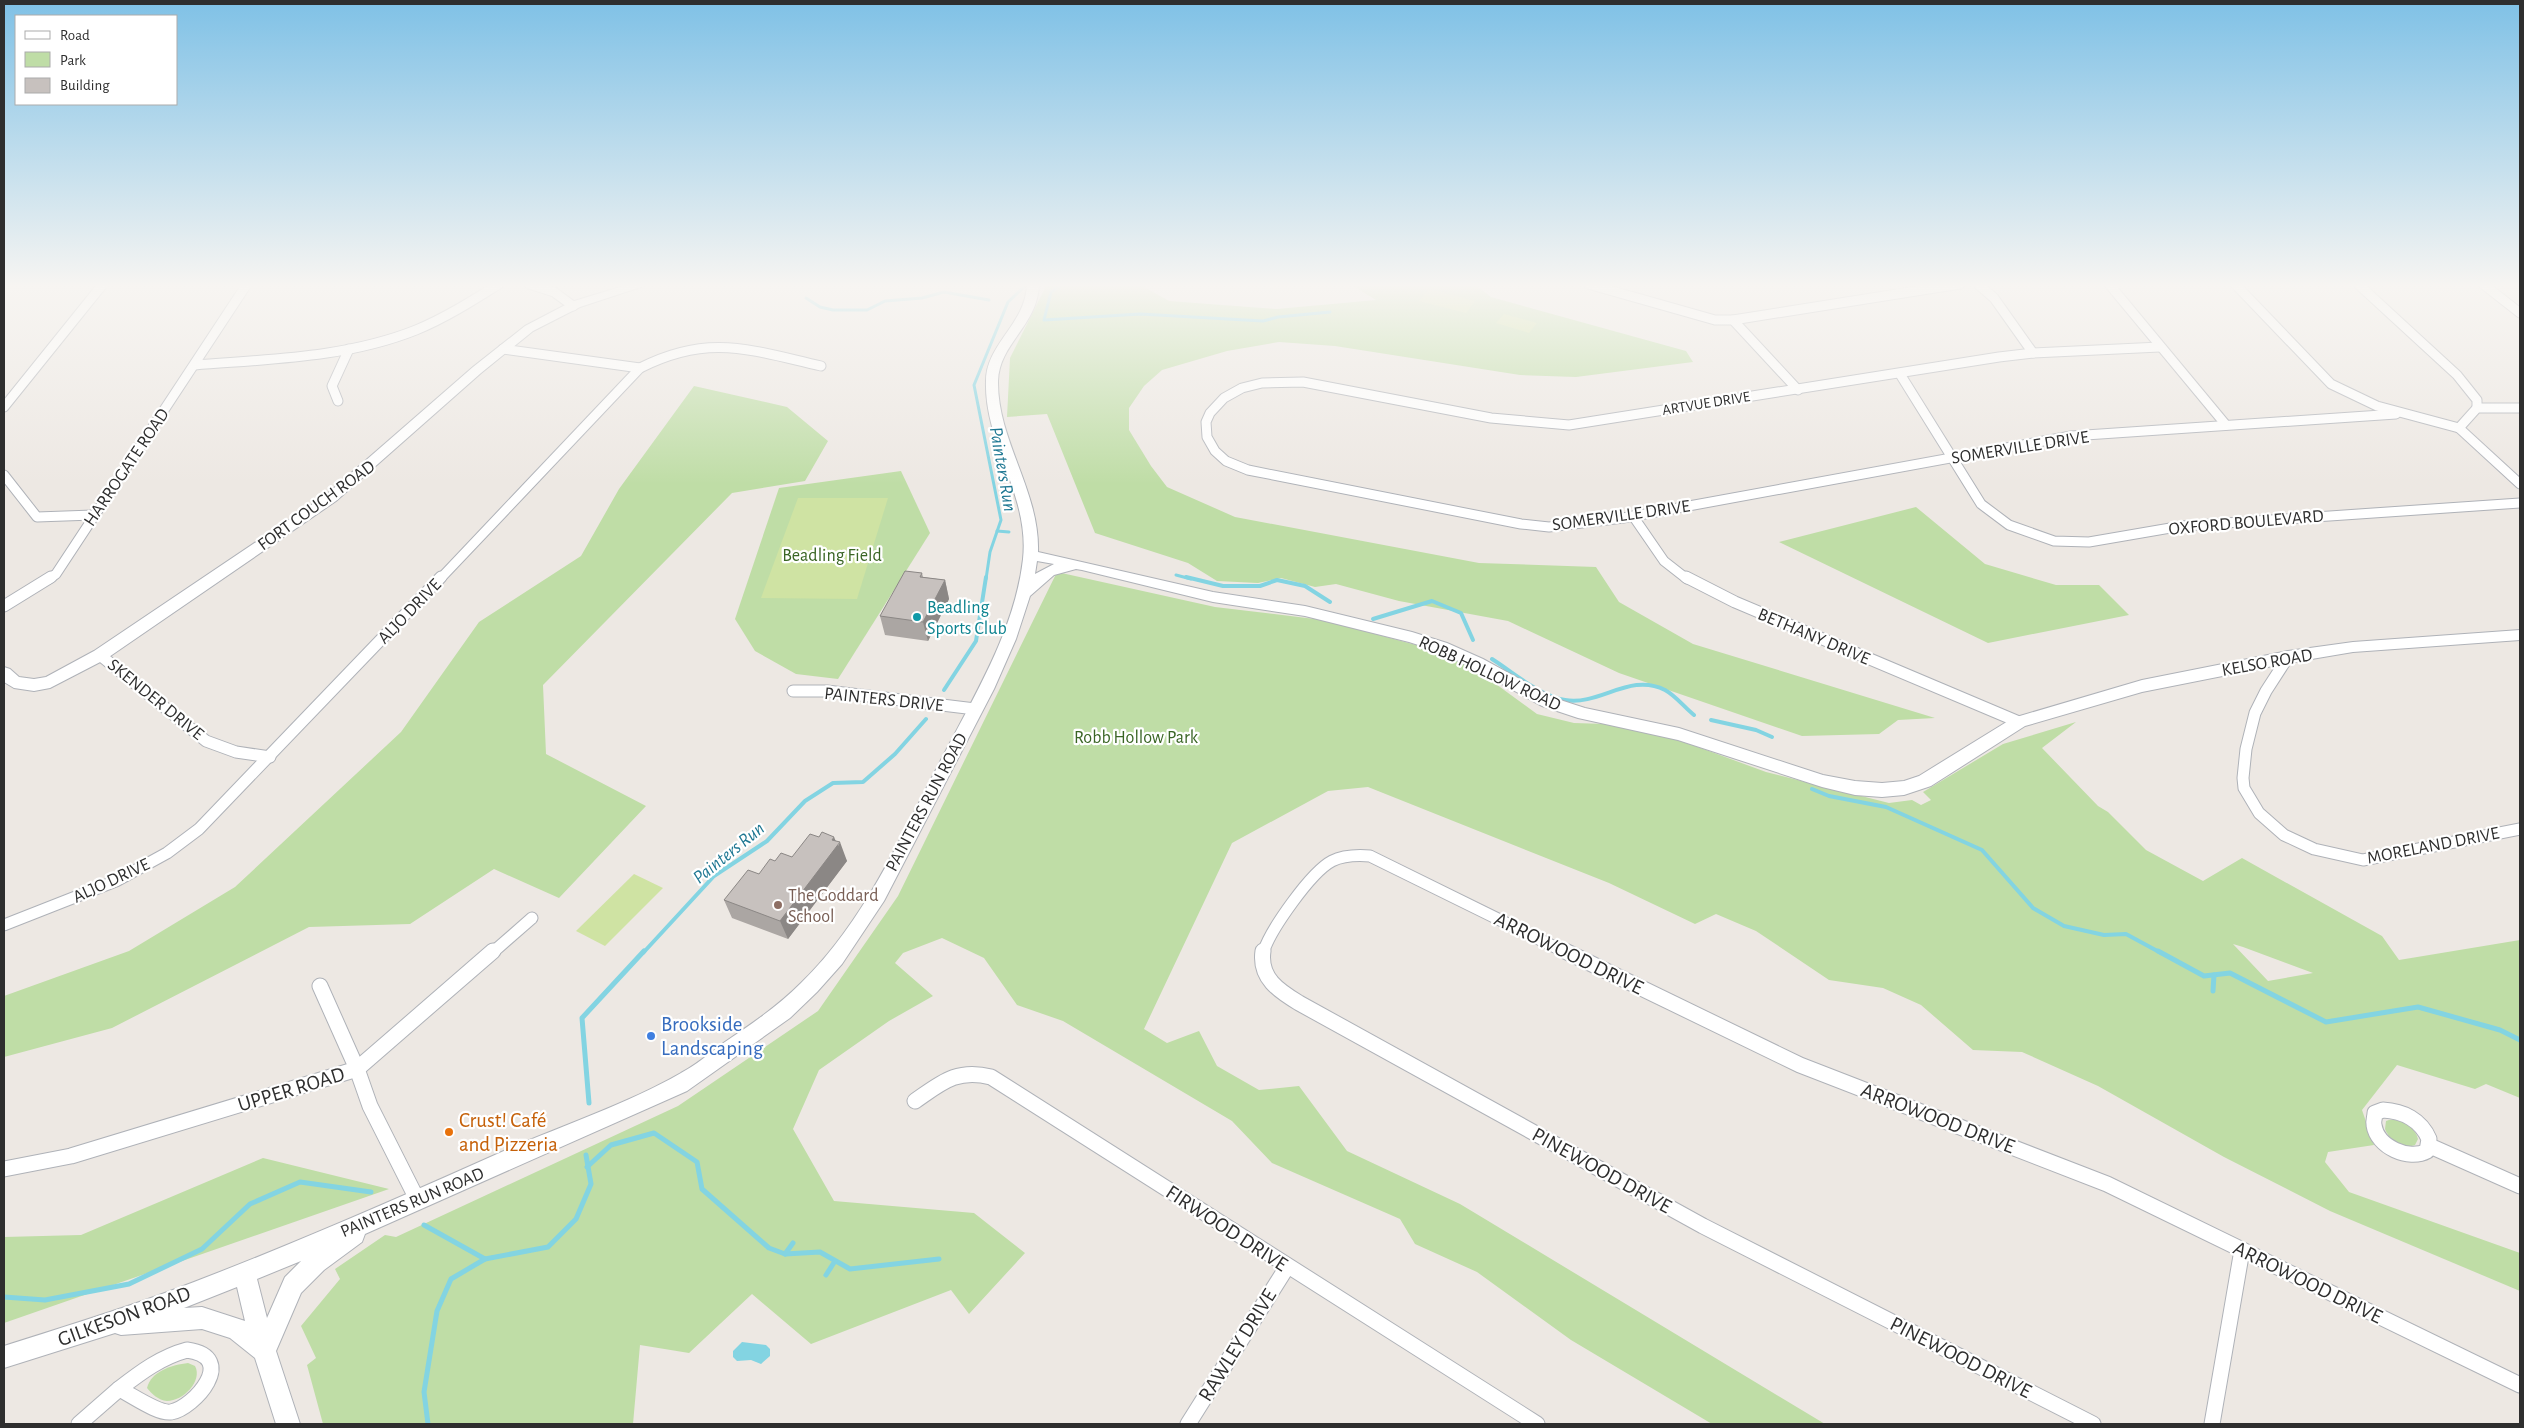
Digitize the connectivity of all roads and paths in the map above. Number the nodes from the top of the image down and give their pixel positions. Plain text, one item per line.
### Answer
1 (49, 351) edge
2 (204, 351) edge
3 (333, 351) edge
4 (348, 351) edge
5 (501, 351) edge
6 (515, 351) edge
7 (682, 351) edge
8 (743, 351) edge
9 (1002, 351) edge
10 (1761, 351) edge
11 (2083, 351) edge
12 (2163, 351) edge
13 (2299, 351) edge
14 (2430, 351) edge
15 (2033, 353) joint
16 (195, 365) junction
17 (820, 366) dead end
18 (640, 368) junction
19 (1900, 374) junction
20 (1798, 390) junction
21 (338, 401) dead end
22 (4, 407) edge
23 (2477, 408) junction
24 (2520, 408) edge
25 (2396, 414) junction
26 (1550, 425) joint
27 (2226, 425) junction
28 (2459, 428) junction
29 (1951, 458) junction
30 (4, 475) edge
31 (2520, 484) edge
32 (2520, 503) edge
33 (93, 515) junction
34 (1633, 516) junction
35 (1031, 555) junction
36 (1082, 565) junction
37 (1023, 594) junction
38 (4, 606) edge
39 (2520, 635) edge
40 (100, 654) junction
41 (2288, 657) junction
42 (4, 673) edge
43 (793, 691) dead end
44 (975, 709) junction
45 (2019, 722) junction
46 (270, 757) junction
47 (2520, 829) edge
48 (1356, 855) joint
49 (532, 918) dead end
50 (4, 925) edge
51 (320, 986) dead end
52 (357, 1069) junction
53 (915, 1101) dead end
54 (2430, 1146) dead end
55 (4, 1169) edge
56 (2520, 1186) edge
57 (418, 1201) junction
58 (372, 1220) junction
59 (2242, 1250) junction
60 (1287, 1267) junction
61 (244, 1272) junction
62 (108, 1324) junction
63 (264, 1351) junction
64 (4, 1357) edge
65 (2520, 1385) edge
66 (118, 1388) junction
67 (79, 1424) edge
68 (288, 1424) edge
69 (1188, 1424) edge
70 (1537, 1424) edge
71 (2093, 1424) edge
72 (2212, 1424) edge

1 - 22 street
2 - 16 street, HARROGATE ROAD
3 - 16 street
4 - 21 street
5 - 40 street, FORT COUCH ROAD
6 - 18 street
7 - 18 street, ALJO DRIVE
8 - 17 street, ALJO DRIVE
9 - 35 street, PAINTERS RUN ROAD
10 - 20 street
11 - 15 street, ARTVUE DRIVE
12 - 27 street
13 - 25 street
14 - 23 street
15 - 19 street, ARTVUE DRIVE
16 - 33 street, HARROGATE ROAD
18 - 46 street, ALJO DRIVE
19 - 20 street, ARTVUE DRIVE
19 - 29 street
20 - 26 street, ARTVUE DRIVE
23 - 24 street
23 - 28 street
25 - 27 street, SOMERVILLE DRIVE
25 - 28 street
26 - 34 street, SOMERVILLE DRIVE
27 - 29 street, SOMERVILLE DRIVE
28 - 31 street
29 - 32 street, OXFORD BOULEVARD
29 - 34 street, SOMERVILLE DRIVE
30 - 33 street
33 - 38 street, HARROGATE ROAD
34 - 45 street, BETHANY DRIVE
35 - 36 street, ROBB HOLLOW ROAD
35 - 37 street, PAINTERS RUN ROAD
36 - 37 street
36 - 45 street, ROBB HOLLOW ROAD
37 - 44 street, PAINTERS RUN ROAD
39 - 41 street, KELSO ROAD
40 - 42 street, FORT COUCH ROAD
40 - 46 street, SKENDER DRIVE
41 - 45 street, KELSO ROAD
41 - 47 street, MORELAND DRIVE
43 - 44 street, PAINTERS DRIVE
44 - 57 street, PAINTERS RUN ROAD
46 - 50 street, ALJO DRIVE
48 - 59 street, ARROWOOD DRIVE
48 - 71 street, PINEWOOD DRIVE
49 - 52 street, UPPER ROAD
51 - 52 street
52 - 55 street, UPPER ROAD
52 - 57 street
53 - 60 street, FIRWOOD DRIVE
54 - 56 street
57 - 58 street, PAINTERS RUN ROAD
58 - 61 street, PAINTERS RUN ROAD
58 - 63 street
59 - 65 street, ARROWOOD DRIVE
59 - 72 street
60 - 69 street, RAWLEY DRIVE
60 - 70 street, FIRWOOD DRIVE
61 - 62 street, GILKESON ROAD
61 - 63 street
62 - 63 street
62 - 64 street, GILKESON ROAD
63 - 68 street
66 - 66 street
66 - 67 street

